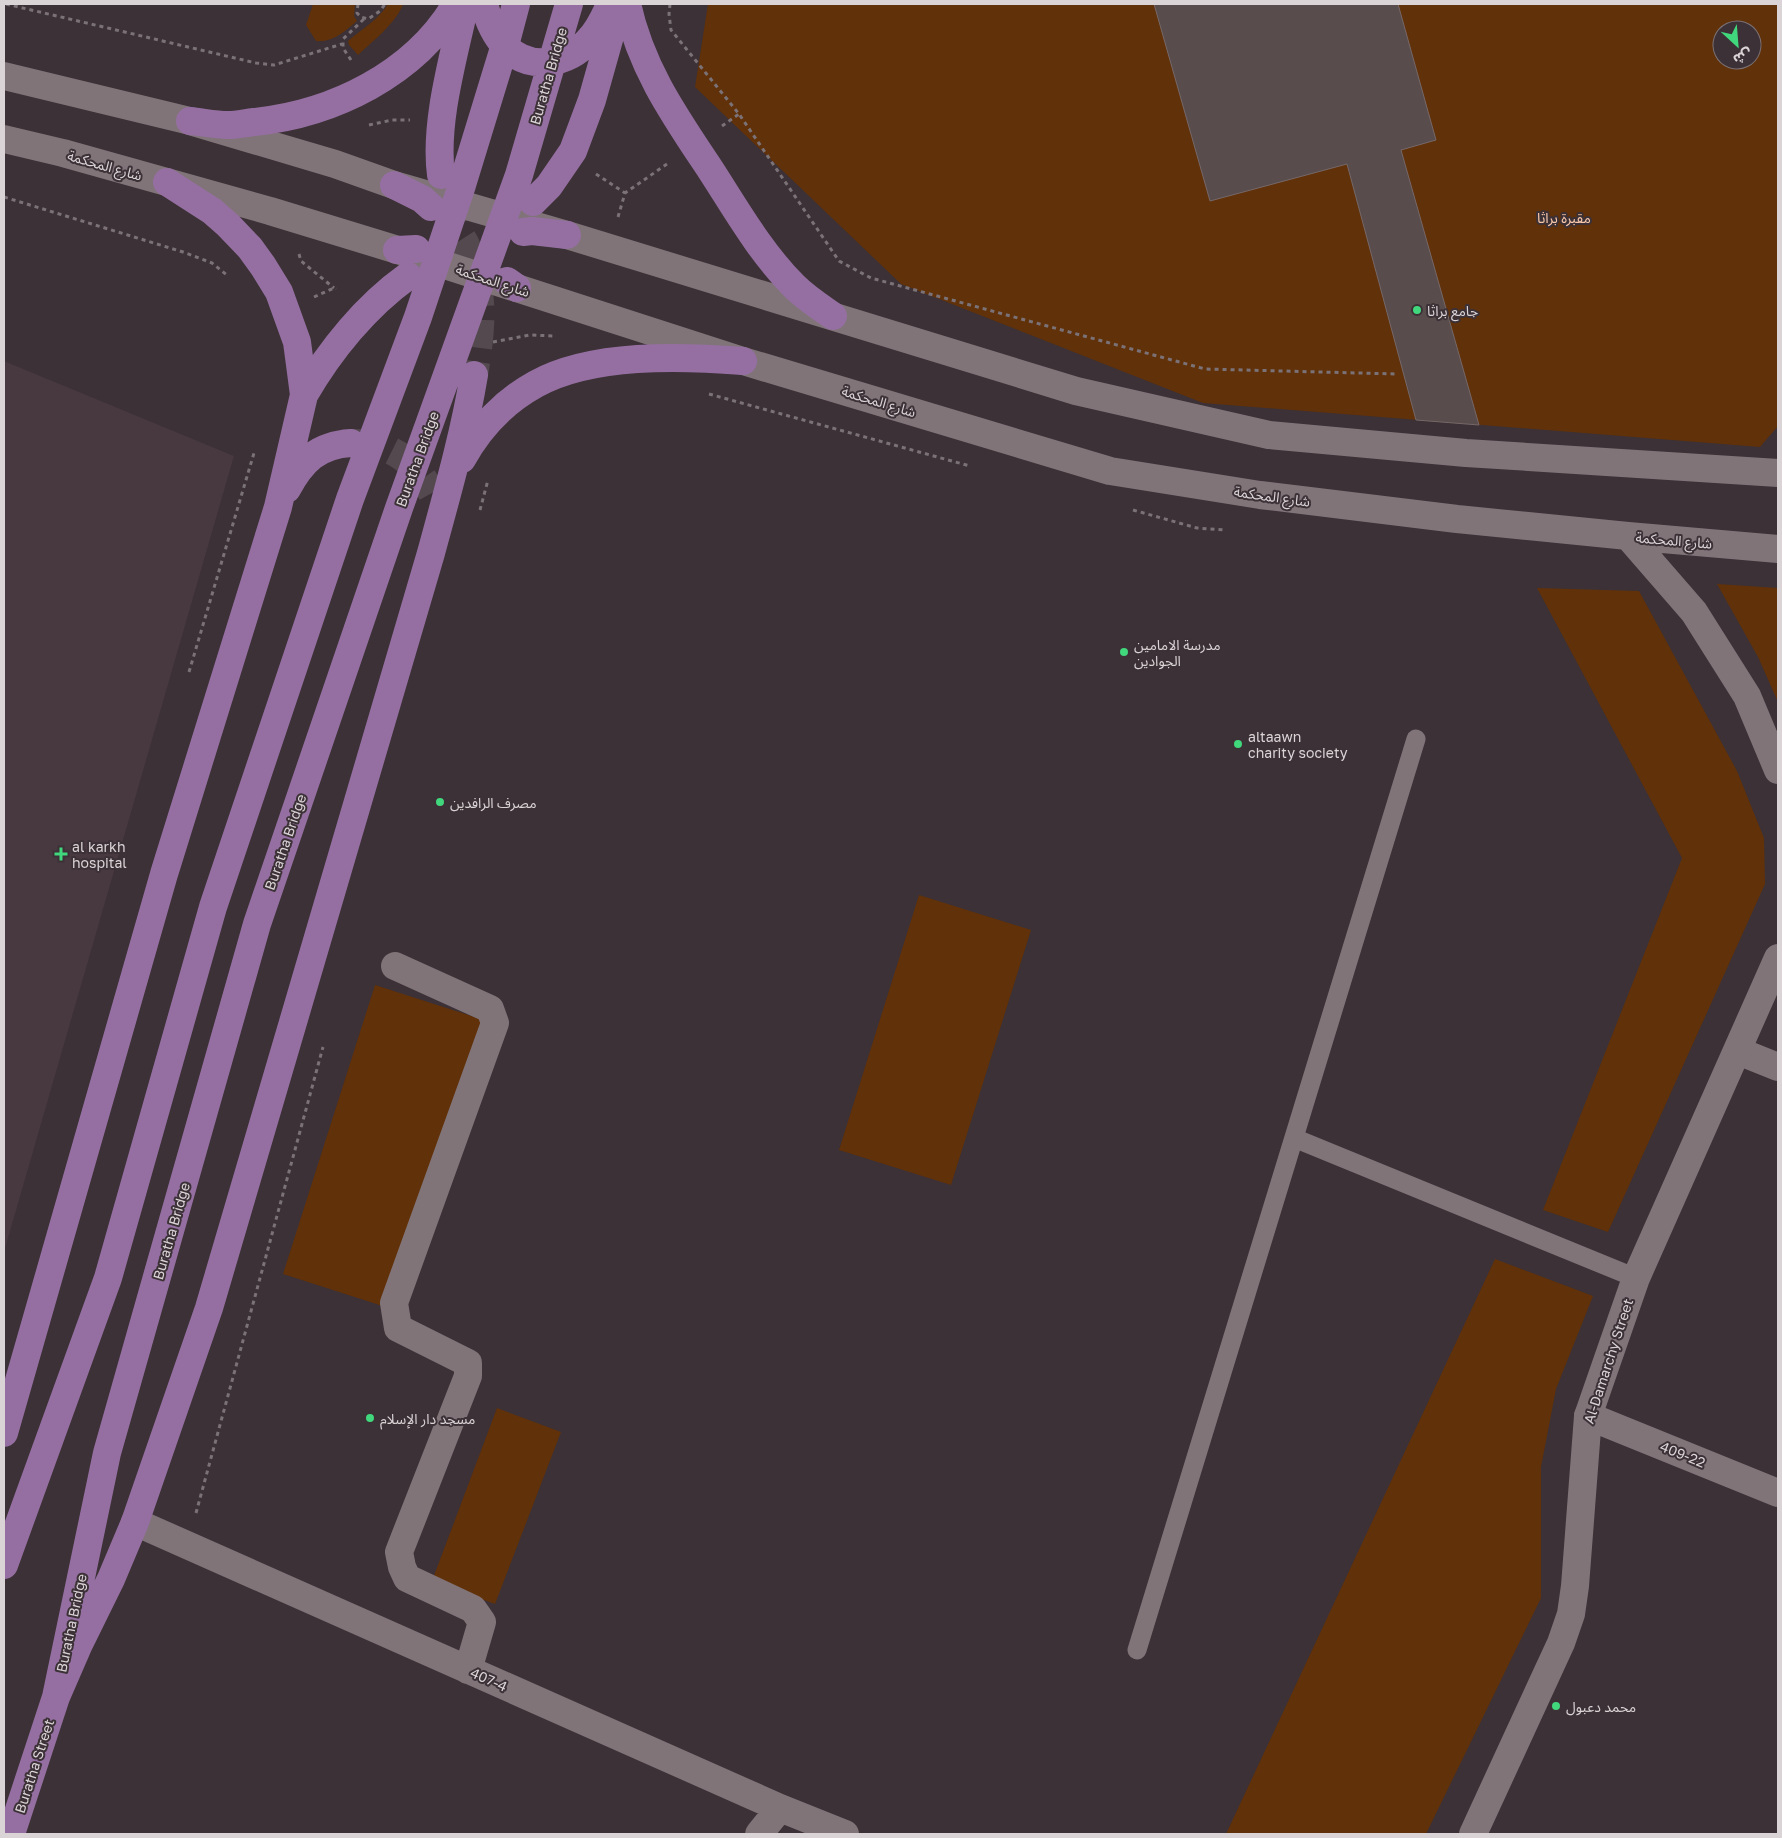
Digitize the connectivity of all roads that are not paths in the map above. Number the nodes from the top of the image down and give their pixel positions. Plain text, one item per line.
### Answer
1 (456, 4) edge
2 (465, 4) edge
3 (484, 4) edge
4 (516, 4) edge
5 (569, 4) edge
6 (611, 4) edge
7 (619, 4) edge
8 (627, 4) edge
9 (4, 76) edge
10 (190, 121) junction
11 (4, 139) edge
12 (441, 175) tunnel mouth
13 (167, 182) junction
14 (394, 185) junction
15 (533, 202) dead end
16 (431, 207) tunnel mouth
17 (524, 232) dead end
18 (567, 234) junction
19 (408, 276) dead end
20 (833, 316) junction
21 (743, 361) junction
22 (474, 375) tunnel mouth
23 (304, 395) junction
24 (351, 443) tunnel mouth
25 (1778, 473) edge
26 (441, 488) junction
27 (278, 507) junction
28 (1628, 536) junction
29 (1778, 549) edge
30 (1416, 739) dead end
31 (1778, 770) edge
32 (1778, 958) edge
33 (395, 966) dead end
34 (1738, 1050) junction
35 (1778, 1067) edge
36 (1294, 1138) junction
37 (1636, 1278) junction
38 (1588, 1416) junction
39 (4, 1433) edge
40 (1778, 1493) edge
41 (135, 1522) junction
42 (4, 1566) edge
43 (1137, 1650) dead end
44 (468, 1670) junction
45 (56, 1697) junction
46 (780, 1808) junction
47 (11, 1834) edge
48 (760, 1834) edge
49 (845, 1834) edge
50 (1473, 1834) edge

1 - 10 main road
2 - 12 main road
3 - 6 main road
4 - 42 main road
5 - 45 main road, Buratha Bridge
7 - 15 main road
8 - 20 main road
9 - 10 main road
10 - 14 main road
11 - 13 main road, شارع المحكمة
13 - 21 main road, شارع المحكمة
13 - 23 main road
14 - 16 main road
14 - 18 main road
17 - 18 main road
18 - 20 main road
19 - 23 main road
20 - 25 main road
21 - 26 main road
21 - 28 main road, شارع المحكمة
22 - 26 main road
23 - 27 main road
24 - 27 main road
26 - 41 main road
27 - 39 main road
28 - 29 main road, شارع المحكمة
28 - 31 main road
30 - 36 lane
32 - 34 main road, Al-Damarchy Street
33 - 44 main road
34 - 35 main road
34 - 37 main road, Al-Damarchy Street
36 - 37 lane
36 - 43 lane
37 - 38 main road, Al-Damarchy Street
38 - 40 main road, 409-22
38 - 50 main road, Al-Damarchy Street
41 - 44 main road, 407-4
41 - 45 main road
44 - 46 main road, 407-4
45 - 47 main road, Buratha Street
46 - 48 main road
46 - 49 main road, 407-4

